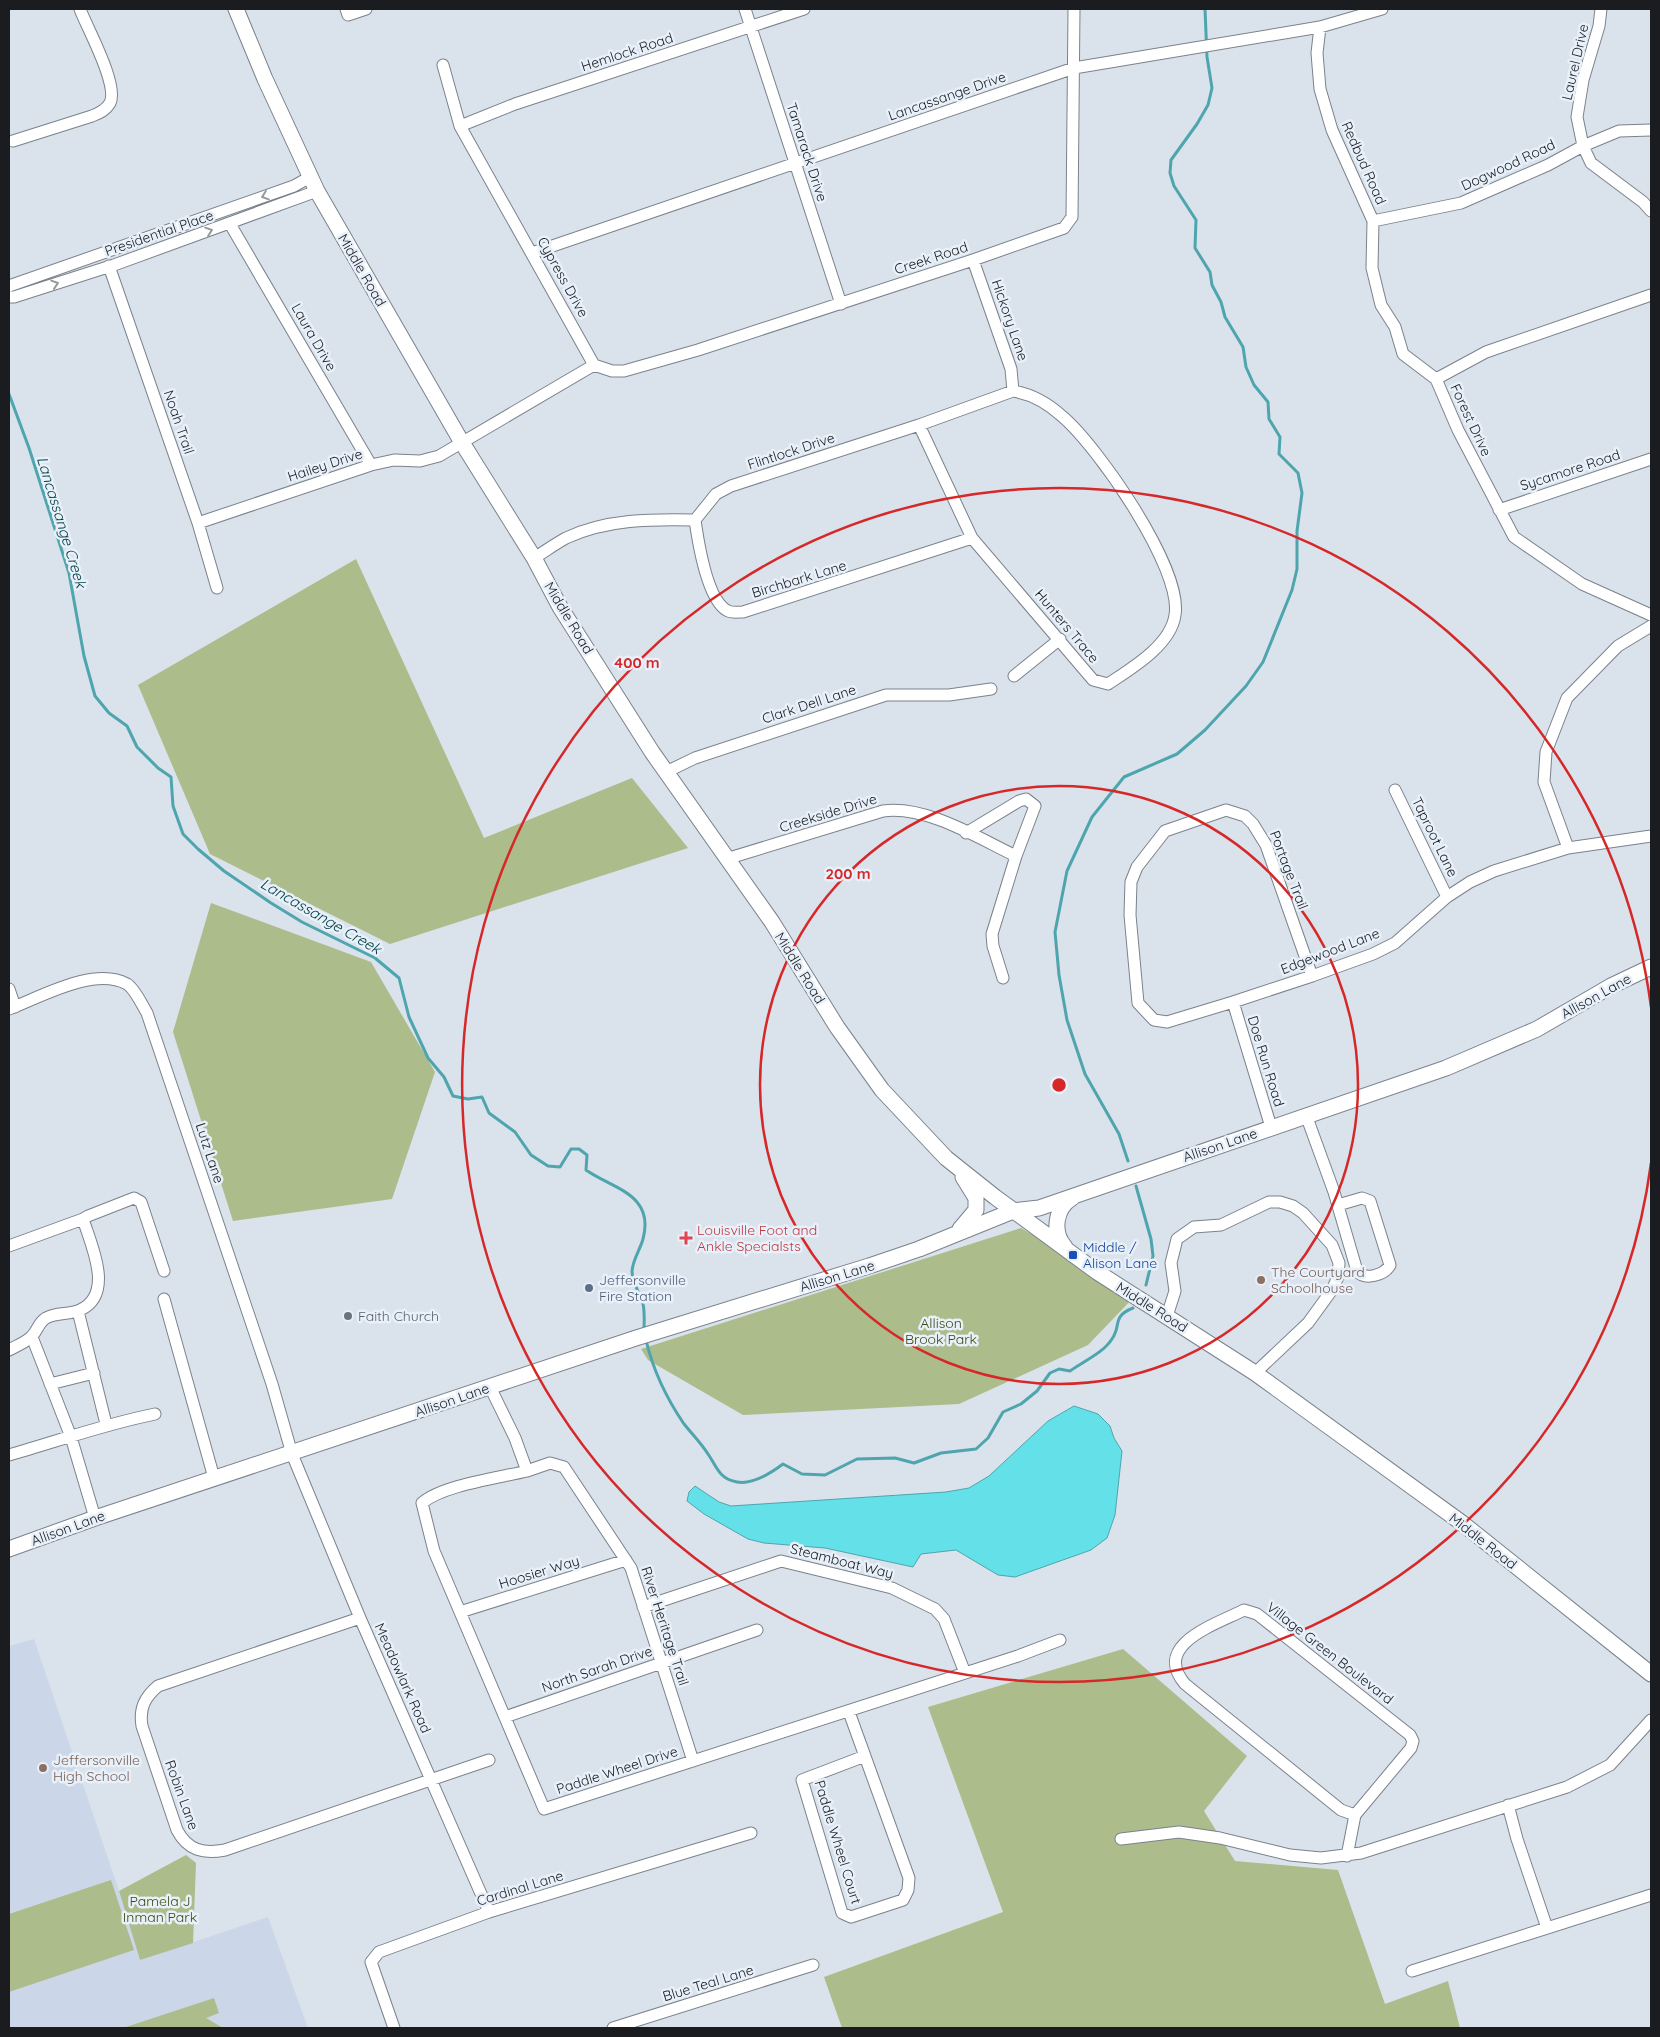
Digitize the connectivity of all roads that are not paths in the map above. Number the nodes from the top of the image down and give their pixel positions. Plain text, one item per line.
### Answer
1 (80, 9) edge
2 (236, 9) edge
3 (346, 9) edge
4 (366, 9) edge
5 (745, 9) edge
6 (804, 9) edge
7 (1074, 9) edge
8 (1382, 9) edge
9 (1601, 9) edge
10 (750, 27) junction
11 (1320, 27) junction
12 (443, 65) dead end
13 (1074, 68) junction
14 (460, 126) junction
15 (1651, 130) edge
16 (14, 141) dead end
17 (1583, 146) junction
18 (796, 164) junction
19 (313, 184) junction
20 (1651, 211) edge
21 (1373, 221) junction
22 (230, 224) junction
23 (532, 253) junction
24 (973, 260) junction
25 (109, 266) junction
26 (9, 286) edge
27 (1651, 295) edge
28 (9, 297) edge
29 (842, 304) junction
30 (594, 365) junction
31 (1436, 379) junction
32 (1013, 391) junction
33 (919, 425) junction
34 (461, 441) junction
35 (1651, 459) edge
36 (371, 465) junction
37 (1499, 510) junction
38 (695, 520) junction
39 (198, 523) junction
40 (972, 538) junction
41 (534, 558) junction
42 (217, 588) dead end
43 (1651, 615) edge
44 (1651, 626) edge
45 (1060, 639) junction
46 (1014, 676) dead end
47 (991, 689) dead end
48 (666, 772) junction
49 (1395, 790) dead end
50 (966, 833) junction
51 (1651, 836) edge
52 (1568, 848) junction
53 (1016, 856) junction
54 (726, 859) junction
55 (1447, 897) junction
56 (1651, 967) edge
57 (1312, 976) junction
58 (1003, 978) dead end
59 (9, 989) edge
60 (1233, 1002) junction
61 (12, 1008) edge
62 (1144, 1012) joint
63 (1306, 1115) junction
64 (1271, 1128) junction
65 (957, 1167) junction
66 (1085, 1191) junction
67 (1338, 1205) junction
68 (1013, 1211) junction
69 (83, 1219) junction
70 (958, 1232) junction
71 (9, 1246) edge
72 (1070, 1252) junction
73 (164, 1271) dead end
74 (164, 1299) dead end
75 (78, 1311) junction
76 (1166, 1316) junction
77 (32, 1337) junction
78 (9, 1350) edge
79 (94, 1373) junction
80 (1255, 1373) junction
81 (50, 1384) junction
82 (490, 1387) junction
83 (154, 1414) dead end
84 (106, 1424) junction
85 (72, 1438) junction
86 (292, 1454) junction
87 (9, 1455) edge
88 (528, 1470) junction
89 (214, 1478) junction
90 (95, 1518) junction
91 (9, 1549) edge
92 (626, 1560) junction
93 (643, 1607) junction
94 (460, 1612) junction
95 (360, 1618) junction
96 (757, 1630) dead end
97 (1060, 1640) dead end
98 (661, 1662) junction
99 (964, 1673) junction
100 (1651, 1674) edge
101 (849, 1712) junction
102 (505, 1717) junction
103 (1651, 1720) edge
104 (865, 1756) junction
105 (489, 1760) dead end
106 (693, 1761) junction
107 (431, 1781) junction
108 (1508, 1805) junction
109 (1355, 1815) junction
110 (751, 1833) dead end
111 (1121, 1839) dead end
112 (1347, 1856) junction
113 (1651, 1895) edge
114 (489, 1912) junction
115 (1548, 1928) junction
116 (813, 1965) dead end
117 (1412, 1970) dead end
118 (394, 2028) edge
119 (613, 2028) edge

1 - 16 street
2 - 19 main road, Middle Road
3 - 4 street
5 - 10 street, Tamarack Drive
6 - 10 street, Hemlock Road
7 - 13 street, Creek Road
8 - 11 street, Lancassange Drive
9 - 17 street, Laurel Drive
10 - 14 street, Hemlock Road
10 - 18 street, Tamarack Drive
11 - 13 street, Lancassange Drive
11 - 21 street, Redbud Road
12 - 14 street, Cypress Drive
13 - 18 street, Lancassange Drive
13 - 24 street, Creek Road
14 - 23 street, Cypress Drive
15 - 17 street, Dogwood Road
17 - 20 street, Laurel Drive
17 - 21 street, Dogwood Road
18 - 23 street, Lancassange Drive
18 - 29 street, Tamarack Drive
19 - 22 street, Presidential Place
19 -> 26 street, Presidential Place
19 - 34 main road, Middle Road
21 - 31 street, Redbud Road
25 -> 22 street, Presidential Place
22 - 36 street, Laura Drive
23 - 30 street, Cypress Drive
24 - 29 street, Creek Road
24 - 32 street, Hickory Lane
28 -> 25 street, Presidential Place
25 - 39 street, Noah Trail
27 - 31 street, Forest Drive
29 - 30 street, Creek Road
30 - 34 street
31 - 37 street, Forest Drive
32 - 33 street, Flintlock Drive
32 - 45 street, Hunters Trace
33 - 38 street, Flintlock Drive
33 - 40 street, Hunters Trace
34 - 36 street, Hailey Drive
34 - 41 main road, Middle Road
35 - 37 street, Sycamore Road
36 - 39 street, Hailey Drive
37 - 43 street, Forest Drive
38 - 40 street, Birchbark Lane
38 - 41 street
39 - 42 street, Noah Trail
40 - 45 street, Hunters Trace
41 - 48 main road, Middle Road
44 - 52 street
45 - 46 street
47 - 48 street, Clark Dell Lane
48 - 54 main road, Middle Road
49 - 55 street, Taproot Lane
50 - 53 street, Creekside Drive
50 - 53 street
50 - 54 street, Creekside Drive
51 - 52 street, Edgewood Lane
52 - 55 street, Edgewood Lane
53 - 58 street
54 - 65 main road, Middle Road
55 - 57 street, Edgewood Lane
56 - 63 main road, Allison Lane
57 - 60 street, Edgewood Lane
57 - 62 street, Portage Trail
59 - 61 street
60 - 62 street, Edgewood Lane
60 - 64 street, Doe Run Road
61 - 86 street, Lutz Lane
63 - 64 main road, Allison Lane
63 - 67 street
64 - 66 main road, Allison Lane
65 - 68 main road, Middle Road
65 - 70 main road
66 - 68 main road, Allison Lane
66 - 72 main road
67 - 67 street
68 - 70 main road, Allison Lane
68 - 72 main road, Middle Road
69 - 71 street
69 - 73 street
69 - 75 street
70 - 82 main road, Allison Lane
72 - 76 main road, Middle Road
74 - 89 street
75 - 77 street
75 - 79 street
76 - 80 main road, Middle Road
76 - 80 street
77 - 78 street
77 - 81 street
79 - 81 street
79 - 84 street
80 - 100 main road, Middle Road
81 - 85 street
82 - 86 main road, Allison Lane
82 - 88 street
83 - 84 street
84 - 85 street
85 - 87 street
85 - 90 street
86 - 89 main road, Allison Lane
86 - 95 street, Meadowlark Road
88 - 92 street, River Heritage Trail
88 - 94 street, Paddle Wheel Drive
89 - 90 main road, Allison Lane
90 - 91 main road, Allison Lane
92 - 93 street, River Heritage Trail
92 - 94 street, Hoosier Way
93 - 98 street, River Heritage Trail
93 - 99 street, Steamboat Way
94 - 102 street, Paddle Wheel Drive
95 - 107 street, Meadowlark Road
95 - 107 street, Robin Lane
96 - 98 street, North Sarah Drive
97 - 99 street, Paddle Wheel Drive
98 - 102 street, North Sarah Drive
98 - 106 street, River Heritage Trail
99 - 101 street, Paddle Wheel Drive
101 - 104 street, Paddle Wheel Court
101 - 106 street, Paddle Wheel Drive
102 - 106 street, Paddle Wheel Drive
103 - 108 street
104 - 104 street, Paddle Wheel Court
105 - 107 street, Robin Lane
107 - 114 street, Meadowlark Road
108 - 112 street
108 - 115 street
109 - 109 street, Village Green Boulevard
109 - 112 street, Village Green Boulevard
110 - 114 street, Cardinal Lane
111 - 112 street
113 - 115 street
114 - 118 street, Cardinal Lane
115 - 117 street
116 - 119 street, Blue Teal Lane

